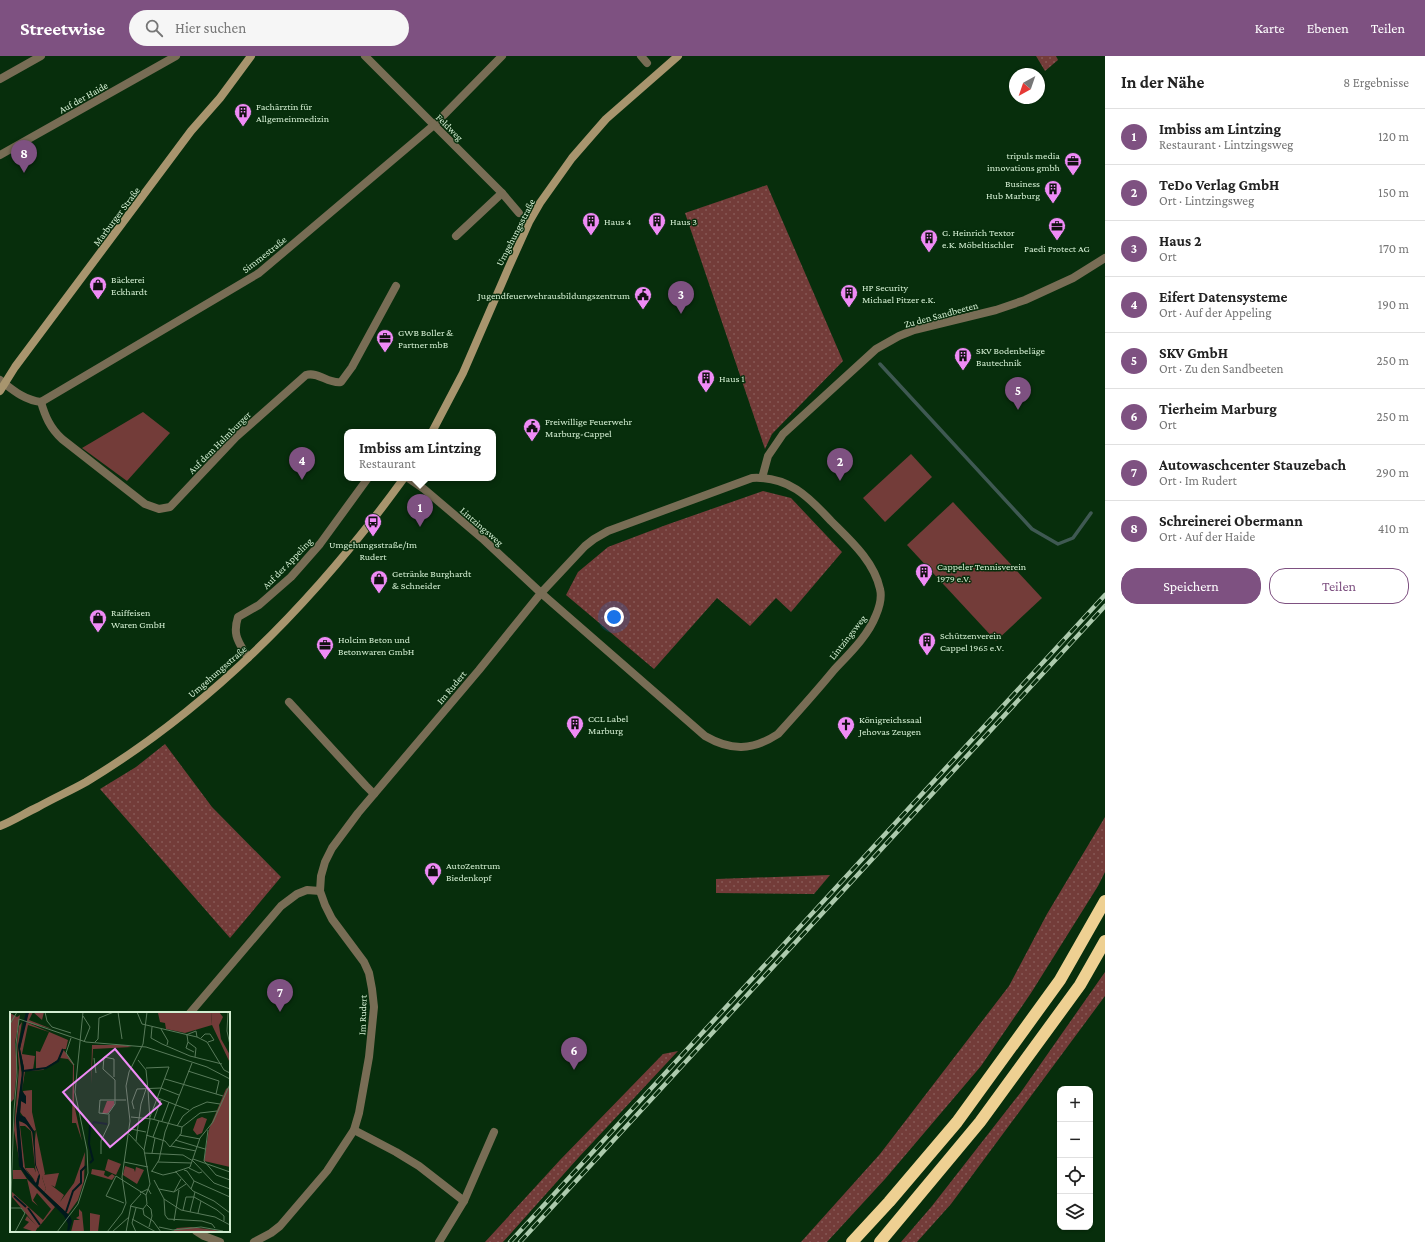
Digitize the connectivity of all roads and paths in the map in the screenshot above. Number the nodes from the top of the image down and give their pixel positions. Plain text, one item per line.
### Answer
1 (41, 56) edge
2 (176, 56) edge
3 (251, 56) edge
4 (365, 56) edge
5 (502, 56) edge
6 (641, 56) edge
7 (678, 56) edge
8 (647, 63) dead end
9 (0, 79) edge
10 (434, 125) junction
11 (0, 155) edge
12 (502, 193) junction
13 (519, 213) dead end
14 (456, 236) dead end
15 (1105, 258) edge
16 (396, 286) dead end
17 (2, 381) edge
18 (0, 391) edge
19 (41, 402) junction
20 (434, 429) edge
21 (762, 478) junction
22 (366, 481) edge
23 (402, 481) edge
24 (412, 481) edge
25 (541, 593) junction
26 (248, 658) junction
27 (289, 702) dead end
28 (374, 794) junction
29 (0, 826) edge
30 (320, 891) junction
31 (1105, 901) edge
32 (1105, 941) edge
33 (191, 1012) edge
34 (354, 1130) junction
35 (494, 1132) dead end
36 (464, 1201) junction
37 (198, 1232) edge
38 (220, 1242) edge
39 (254, 1242) edge
40 (439, 1242) edge
41 (852, 1242) edge
42 (880, 1242) edge

1 - 9 street
2 - 11 street, Auf der Haide
3 - 17 main road, Marburger Straße
4 - 10 street, Feldweg
5 - 10 street, Simmestraße
6 - 8 street
7 - 20 main road, Umgehungsstraße
10 - 12 street, Feldweg
10 - 19 street, Simmestraße
12 - 13 street, Feldweg
12 - 14 street
15 - 21 street, Zu den Sandbeeten
16 - 19 street, Auf dem Halmburger
17 - 18 main road, Marburger Straße
17 - 19 street
21 - 25 street, Lintzingsweg
21 - 25 street, Lintzingsweg
22 - 26 street, Auf der Appeling
23 - 26 main road, Umgehungsstraße
24 - 25 street, Lintzingsweg
25 - 28 street, Im Rudert
26 - 29 main road, Umgehungsstraße
27 - 28 street
28 - 30 street, Im Rudert
30 - 33 street
30 - 34 street, Im Rudert
31 - 41 highway
32 - 42 highway
34 - 36 street
34 - 39 street, Im Rudert
35 - 36 street
36 - 40 street
37 - 38 street

